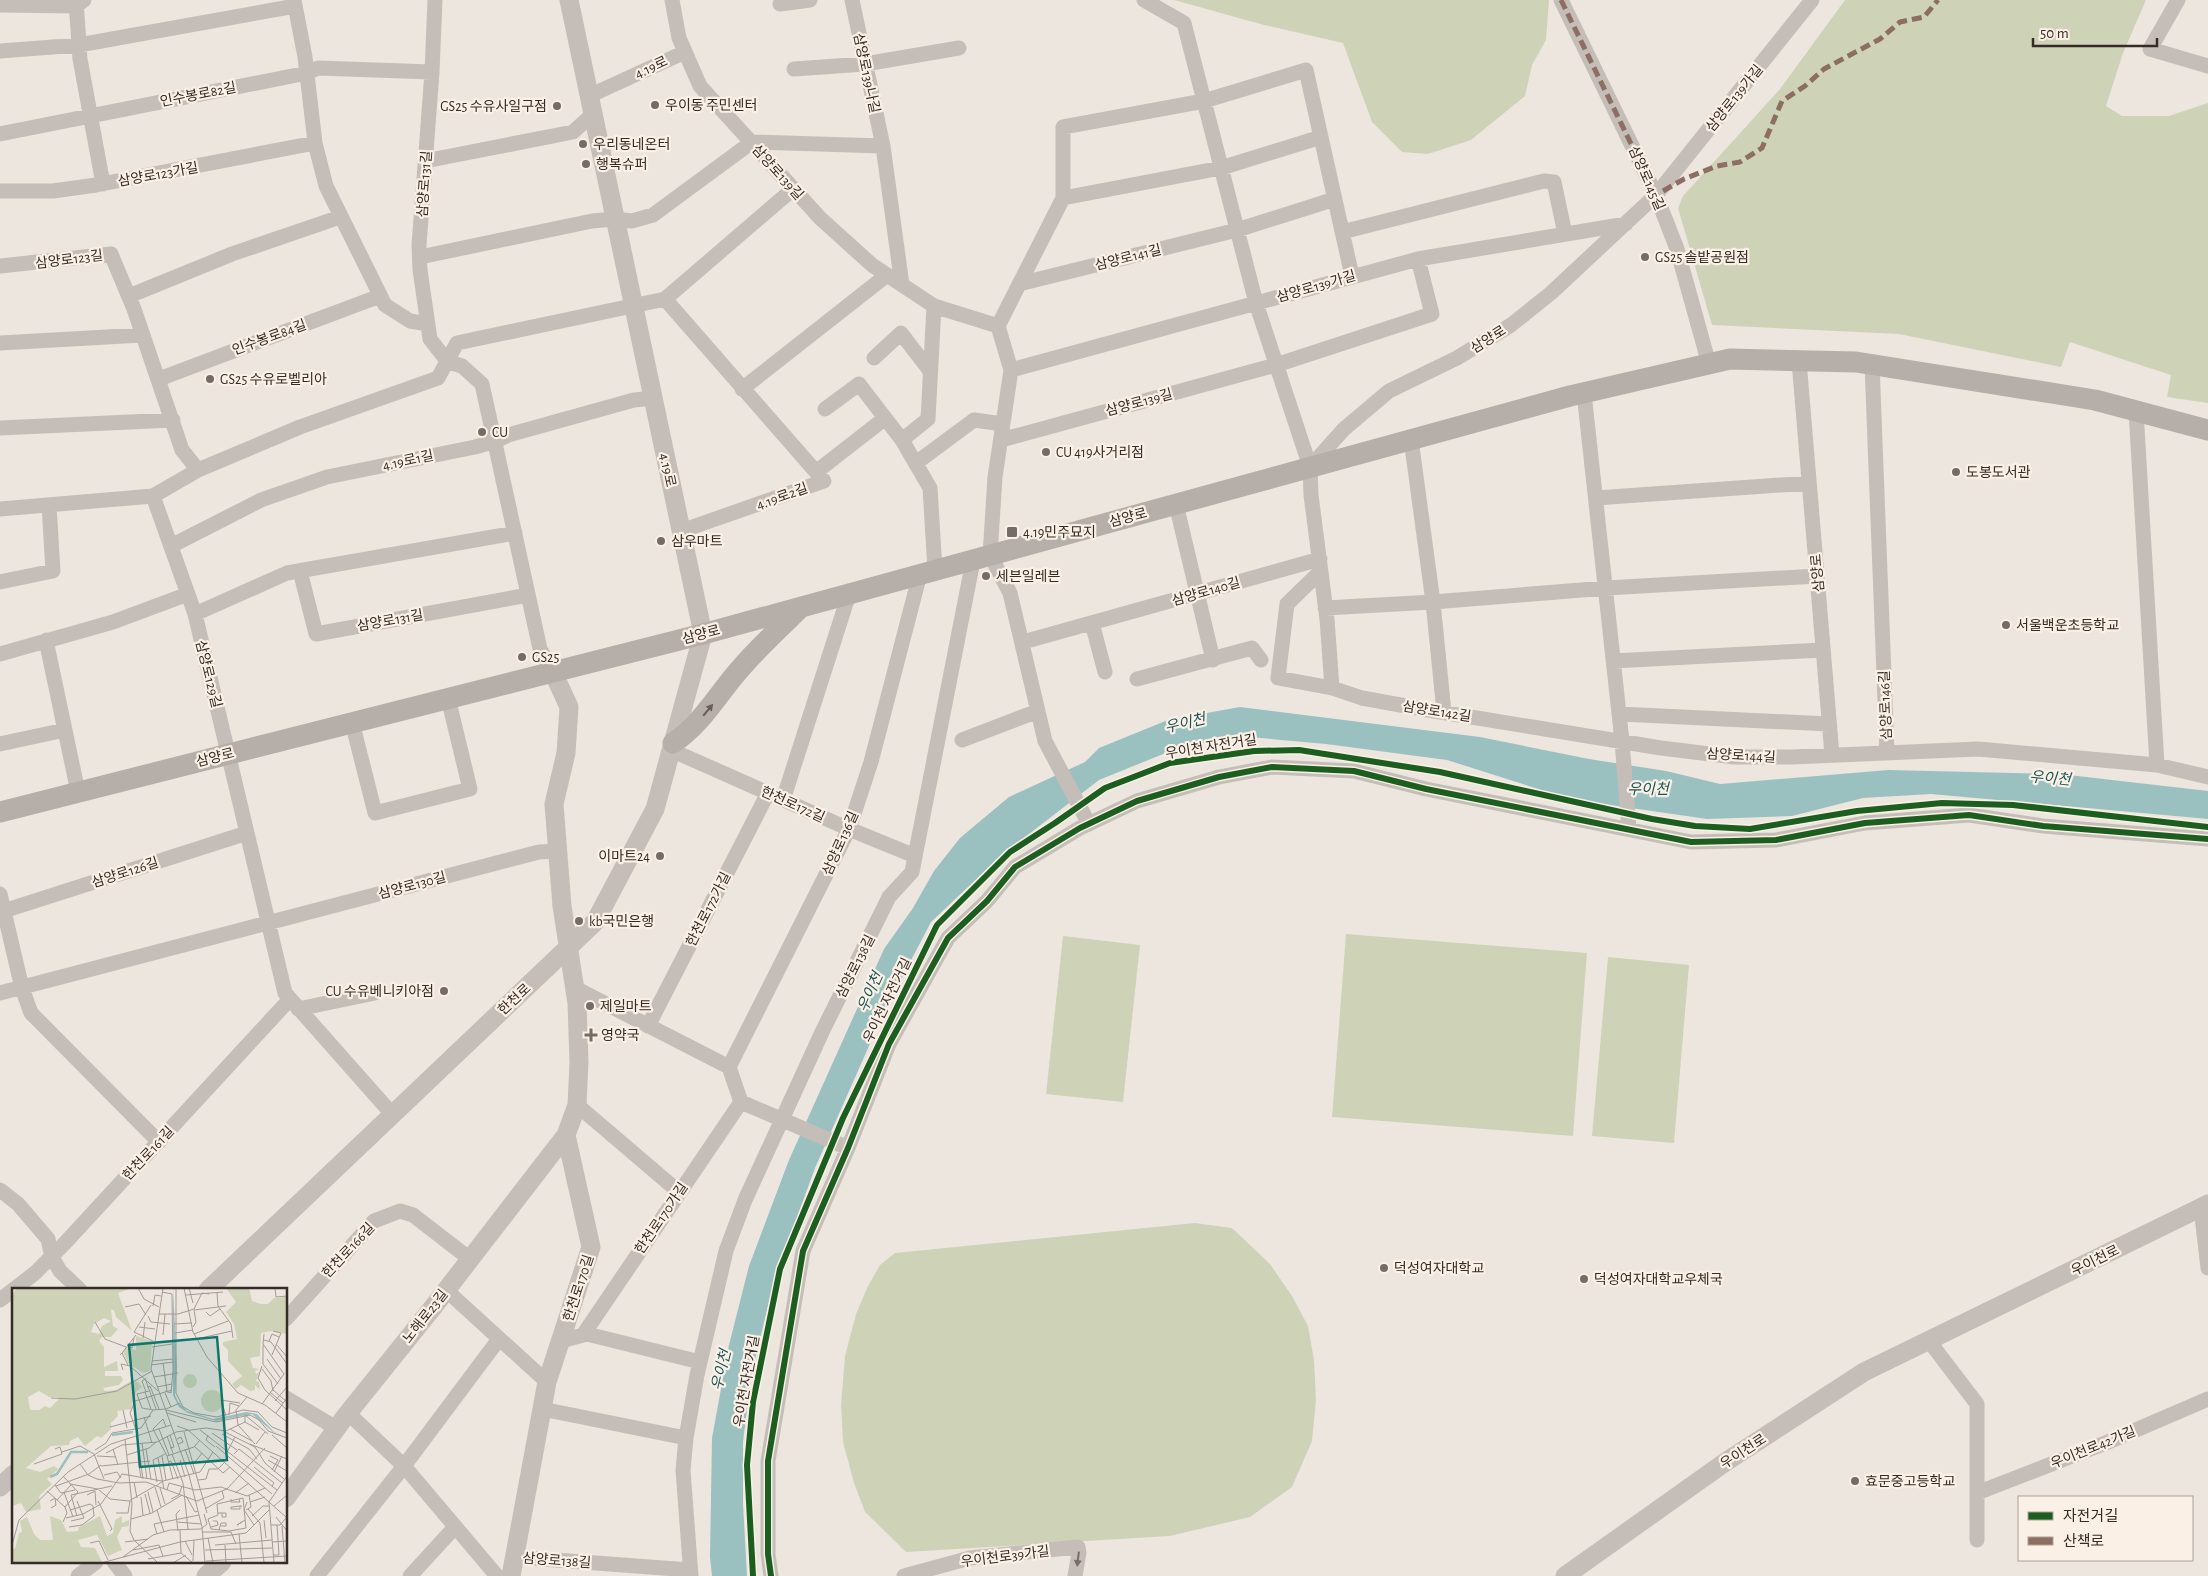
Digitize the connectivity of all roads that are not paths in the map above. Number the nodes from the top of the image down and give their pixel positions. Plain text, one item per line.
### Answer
1 (435, 0) edge
2 (569, 0) edge
3 (672, 0) edge
4 (810, 0) edge
5 (852, 0) edge
6 (1144, 0) edge
7 (1561, 0) edge
8 (1812, 0) edge
9 (2178, 0) edge
10 (79, 2) edge
11 (294, 3) edge
12 (780, 4) dead end
13 (0, 5) edge
14 (79, 45) junction
15 (959, 48) dead end
16 (0, 51) edge
17 (685, 52) junction
18 (865, 64) junction
19 (2208, 66) edge
20 (794, 69) dead end
21 (432, 72) junction
22 (307, 73) junction
23 (1204, 101) junction
24 (591, 105) junction
25 (90, 115) junction
26 (0, 134) edge
27 (1321, 137) junction
28 (752, 142) junction
29 (315, 143) junction
30 (882, 146) junction
31 (425, 160) junction
32 (1221, 168) junction
33 (103, 184) junction
34 (792, 188) junction
35 (0, 191) edge
36 (1656, 196) junction
37 (1063, 198) junction
38 (1335, 200) junction
39 (340, 217) junction
40 (615, 219) junction
41 (1626, 224) junction
42 (1237, 230) junction
43 (1342, 232) junction
44 (1565, 234) junction
45 (420, 257) junction
46 (1418, 259) junction
47 (0, 266) edge
48 (887, 275) junction
49 (1352, 276) junction
50 (1019, 284) junction
51 (902, 285) junction
52 (129, 296) junction
53 (380, 296) junction
54 (665, 300) junction
55 (1256, 303) junction
56 (934, 306) junction
57 (634, 307) junction
58 (428, 324) junction
59 (998, 326) junction
60 (142, 336) junction
61 (0, 343) edge
62 (874, 358) dead end
63 (1799, 361) junction
64 (448, 362) junction
65 (1709, 364) junction
66 (1872, 364) junction
67 (1276, 365) junction
68 (1011, 370) junction
69 (930, 371) junction
70 (159, 379) junction
71 (742, 389) junction
72 (1584, 392) junction
73 (653, 398) junction
74 (825, 409) dead end
75 (2136, 411) junction
76 (884, 418) junction
77 (173, 420) junction
78 (1003, 424) junction
79 (0, 428) edge
80 (2208, 430) edge
81 (1411, 439) junction
82 (902, 440) junction
83 (1001, 440) junction
84 (496, 441) junction
85 (916, 464) junction
86 (1310, 467) junction
87 (198, 470) junction
88 (816, 472) junction
89 (1809, 483) junction
90 (153, 496) junction
91 (1596, 498) junction
92 (1176, 504) junction
93 (49, 505) junction
94 (0, 509) edge
95 (681, 531) junction
96 (515, 533) junction
97 (171, 546) junction
98 (982, 558) junction
99 (1321, 565) junction
100 (300, 571) junction
101 (928, 572) junction
102 (1817, 576) junction
103 (0, 582) edge
104 (1606, 588) junction
105 (188, 594) junction
106 (849, 594) junction
107 (1197, 594) junction
108 (528, 595) junction
109 (1433, 602) junction
110 (800, 607) junction
111 (1326, 608) junction
112 (195, 614) junction
113 (1092, 623) junction
114 (703, 634) junction
115 (46, 640) junction
116 (1023, 642) junction
117 (1823, 650) junction
118 (0, 654) edge
119 (1213, 660) junction
120 (1261, 660) dead end
121 (1614, 661) junction
122 (553, 672) junction
123 (1105, 672) dead end
124 (1137, 679) dead end
125 (1332, 688) junction
126 (448, 698) junction
127 (1038, 710) junction
128 (1444, 712) junction
129 (1620, 714) junction
130 (352, 722) junction
131 (1829, 724) junction
132 (65, 730) junction
133 (962, 740) dead end
134 (1622, 741) junction
135 (0, 744) edge
136 (672, 746) junction
137 (1887, 753) junction
138 (228, 754) junction
139 (1832, 755) junction
140 (2157, 765) junction
141 (2208, 777) edge
142 (78, 792) junction
143 (768, 793) junction
144 (783, 800) junction
145 (0, 812) edge
146 (1089, 824) junction
147 (1629, 829) junction
148 (849, 830) junction
149 (247, 833) junction
150 (2208, 839) edge
151 (557, 851) junction
152 (916, 856) junction
153 (0, 894) edge
154 (2, 912) edge
155 (268, 923) junction
156 (569, 947) junction
157 (22, 988) junction
158 (575, 988) junction
159 (0, 993) edge
160 (375, 993) dead end
161 (294, 1004) junction
162 (648, 1026) junction
163 (729, 1067) junction
164 (741, 1102) junction
165 (577, 1105) junction
166 (392, 1114) junction
167 (782, 1120) junction
168 (566, 1136) junction
169 (159, 1142) junction
170 (848, 1148) junction
171 (0, 1190) edge
172 (679, 1192) junction
173 (2204, 1206) edge
174 (52, 1257) junction
175 (470, 1259) junction
176 (2208, 1268) edge
177 (16, 1288) edge
178 (78, 1288) edge
179 (210, 1288) edge
180 (446, 1290) junction
181 (12, 1291) edge
182 (0, 1300) edge
183 (288, 1317) edge
184 (583, 1335) junction
185 (499, 1338) junction
186 (1928, 1341) junction
187 (560, 1342) junction
188 (700, 1362) junction
189 (547, 1382) junction
190 (288, 1399) edge
191 (2208, 1399) edge
192 (542, 1409) junction
193 (348, 1413) junction
194 (336, 1428) junction
195 (686, 1438) junction
196 (404, 1466) junction
197 (12, 1476) edge
198 (0, 1487) edge
199 (1977, 1493) junction
200 (288, 1495) edge
201 (455, 1526) junction
202 (1977, 1540) dead end
203 (514, 1557) junction
204 (93, 1564) edge
205 (116, 1564) edge
206 (220, 1564) edge
207 (690, 1573) edge
208 (78, 1576) edge
209 (125, 1576) edge
210 (206, 1576) edge
211 (317, 1576) edge
212 (410, 1576) edge
213 (500, 1576) edge
214 (771, 1576) edge
215 (904, 1576) edge
216 (1074, 1576) edge
217 (1565, 1576) edge

1 - 21 street, 삼양로131길
2 - 24 street, 4.19로
3 - 17 street, 삼양로139길
4 - 12 street
5 - 18 street, 삼양로139나길
6 - 23 street
7 - 36 street, 삼양로145길
8 - 36 street, 삼양로139가길
9 - 19 street
10 - 13 street
10 - 14 street
11 - 14 street
11 - 22 street
14 - 16 street
14 - 25 street
15 - 18 street
17 - 24 street, 4.19로
17 - 28 street, 삼양로139길
18 - 20 street
18 - 30 street, 삼양로139나길
21 - 22 street
21 - 31 street, 삼양로131길
22 - 25 street, 인수봉로82길
22 - 29 street
23 - 27 street
23 - 32 street
23 - 37 street
24 - 31 street, 4.19로
24 - 40 street, 4.19로
25 - 26 street, 인수봉로82길
25 - 33 street
27 - 32 street
27 - 38 street
28 - 30 street
28 - 34 street, 삼양로139길
28 - 40 street
29 - 33 street, 삼양로123가길
29 - 39 street
30 - 51 street, 삼양로139나길
31 - 45 street, 삼양로131길
32 - 37 street
32 - 42 street
33 - 35 street, 삼양로123가길
34 - 48 street, 삼양로139길
34 - 54 street
36 - 41 street, 삼양로
36 - 65 street, 삼양로145길
37 - 50 street
38 - 42 street, 삼양로141길
38 - 43 street
39 - 52 street
39 - 53 street
40 - 45 street
40 - 57 street, 4.19로
41 - 44 street, 삼양로139가길
41 - 86 street, 삼양로
42 - 50 street, 삼양로141길
42 - 55 street
43 - 44 street
43 - 49 street
44 - 46 street, 삼양로139가길
45 - 58 street, 삼양로131길
46 - 49 street, 삼양로139가길
46 - 67 street
47 - 52 street, 삼양로123길
48 - 51 street, 삼양로139길
48 - 71 street
49 - 55 street, 삼양로139가길
50 - 59 street
51 - 56 street, 삼양로139길
52 - 60 street, 삼양로123길
53 - 58 street
53 - 70 street, 인수봉로84길
54 - 57 street
54 - 71 street, 4.19로2길
55 - 67 street
55 - 68 street, 삼양로139가길
56 - 59 street, 삼양로139길
56 - 69 street
57 - 64 street
57 - 73 street, 4.19로
58 - 64 street, 삼양로131길
59 - 68 street
60 - 61 street
60 - 70 street, 삼양로123길
62 - 69 street
63 - 65 main road, 삼양로
63 - 66 main road, 삼양로
63 - 89 street, 삼양로
64 - 84 street, 삼양로131길
64 - 87 street
65 - 72 main road, 삼양로
66 - 75 main road, 삼양로
66 - 137 street, 삼양로146길
67 - 83 street, 삼양로139길
67 - 86 street
68 - 78 street
69 - 82 street
70 - 77 street, 삼양로123길
71 - 88 street, 4.19로2길
72 - 81 main road, 삼양로
72 - 91 street
73 - 84 street, 4.19로1길
73 - 95 street, 4.19로
74 - 76 street
75 - 80 main road, 삼양로
75 - 140 street
76 - 82 street
76 - 88 street
77 - 79 street
77 - 87 street, 삼양로123길
78 - 83 street
78 - 85 street
81 - 86 main road, 삼양로
81 - 109 street
82 - 85 street
83 - 98 street
84 - 96 street, 삼양로131길
84 - 97 street, 4.19로1길
85 - 101 street
86 - 92 main road, 삼양로
86 - 99 street
87 - 90 street
88 - 95 street, 4.19로2길
89 - 91 street
89 - 102 street, 삼양로
90 - 93 street
90 - 97 street, 삼양로129길
91 - 104 street
92 - 98 main road, 삼양로
92 - 107 street
93 - 94 street
93 - 103 street
95 - 114 street, 4.19로
96 - 100 street
96 - 108 street, 삼양로131길
97 - 105 street, 삼양로129길
98 - 101 main road, 삼양로
98 - 116 street
98 - 152 street, 삼양로138길
99 - 107 street, 삼양로140길
99 - 111 street
99 - 125 street, 삼양로142길
100 - 108 street, 삼양로131길
100 - 112 street
101 - 106 main road, 삼양로
101 - 148 street, 삼양로136길
102 - 104 street
102 - 117 street, 삼양로
104 - 109 street
104 - 121 street
105 - 112 street, 삼양로129길
105 - 115 street
106 - 110 main road, 삼양로
106 - 144 street
107 - 113 street, 삼양로140길
107 - 119 street
108 - 122 street, 삼양로131길
109 - 111 street
109 - 128 street
110 - 114 main road, 삼양로
136 -> 110 main road
111 - 125 street
112 - 138 street, 삼양로129길
113 - 116 street, 삼양로140길
113 - 123 street
114 - 122 main road, 삼양로
114 - 136 street, 한천로
115 - 118 street
115 - 132 street
116 - 127 street
117 - 121 street
117 - 131 street, 삼양로
119 - 120 street
119 - 124 street
121 - 129 street
122 - 126 main road, 삼양로
122 - 151 street
125 - 128 street, 삼양로142길
126 - 130 main road, 삼양로
126 - 130 street
127 - 133 street
127 - 146 street
128 - 134 street, 삼양로142길
129 - 131 street
129 - 134 street
130 - 138 main road, 삼양로
131 - 139 street, 삼양로
132 - 135 street
132 - 142 street
134 - 139 street, 삼양로144길
134 - 147 street
136 - 143 street, 한천로172길
136 - 156 street, 한천로
137 - 139 street, 삼양로144길
137 - 140 street, 삼양로146길
138 - 142 main road, 삼양로
138 - 149 street
140 - 141 street, 삼양로146길
142 - 145 main road, 삼양로
143 - 144 street, 한천로172길
143 - 162 street, 한천로172가길
144 - 148 street, 한천로172길
146 - 147 street
146 - 170 street
147 - 150 street
148 - 152 street, 한천로172길
148 - 163 street, 삼양로136길
149 - 154 street, 삼양로126길
149 - 155 street
151 - 155 street, 삼양로130길
151 - 156 street
152 - 167 street, 삼양로138길
153 - 154 street
154 - 157 street
155 - 157 street
155 - 161 street
156 - 158 street
156 - 166 street, 한천로
157 - 159 street
157 - 169 street
158 - 162 street
158 - 165 street
160 - 161 street
161 - 166 street
161 - 169 street, 한천로161길
162 - 163 street
163 - 164 street
164 - 167 street
164 - 172 street, 한천로170가길
165 - 168 street
165 - 172 street
166 - 179 street, 한천로
167 - 170 street
167 - 188 street, 삼양로138길
168 - 175 street, 노해로23길
168 - 187 street, 한천로170길
169 - 174 street, 한천로161길
170 - 214 street
171 - 174 street
172 - 184 street, 한천로170가길
173 - 176 street
173 - 186 street, 우이천로
174 - 177 street, 한천로161길
174 - 178 street
175 - 180 street, 노해로23길
175 - 183 street, 한천로166길
180 - 185 street
180 - 193 street, 노해로23길
181 - 182 street, 한천로161길
184 - 187 street
184 - 188 street
185 - 189 street
185 - 196 street
186 - 199 street
186 - 217 street, 우이천로
187 - 189 street, 한천로170길
188 - 195 street, 삼양로138길
189 - 192 street, 한천로170길
190 - 194 street
191 - 199 street, 우이천로42가길
192 - 195 street
192 - 203 street, 한천로170길
193 - 194 street, 노해로23길
193 - 196 street
194 - 200 street, 노해로23길
195 - 207 street, 삼양로138길
196 - 201 street
196 - 211 street
197 - 198 street
199 - 202 street
201 - 212 street
201 - 213 street
203 - 207 street, 삼양로138길
203 - 213 street, 한천로170길
204 - 208 street
205 - 209 street
206 - 210 street
215 -> 216 street, 우이천로39가길

